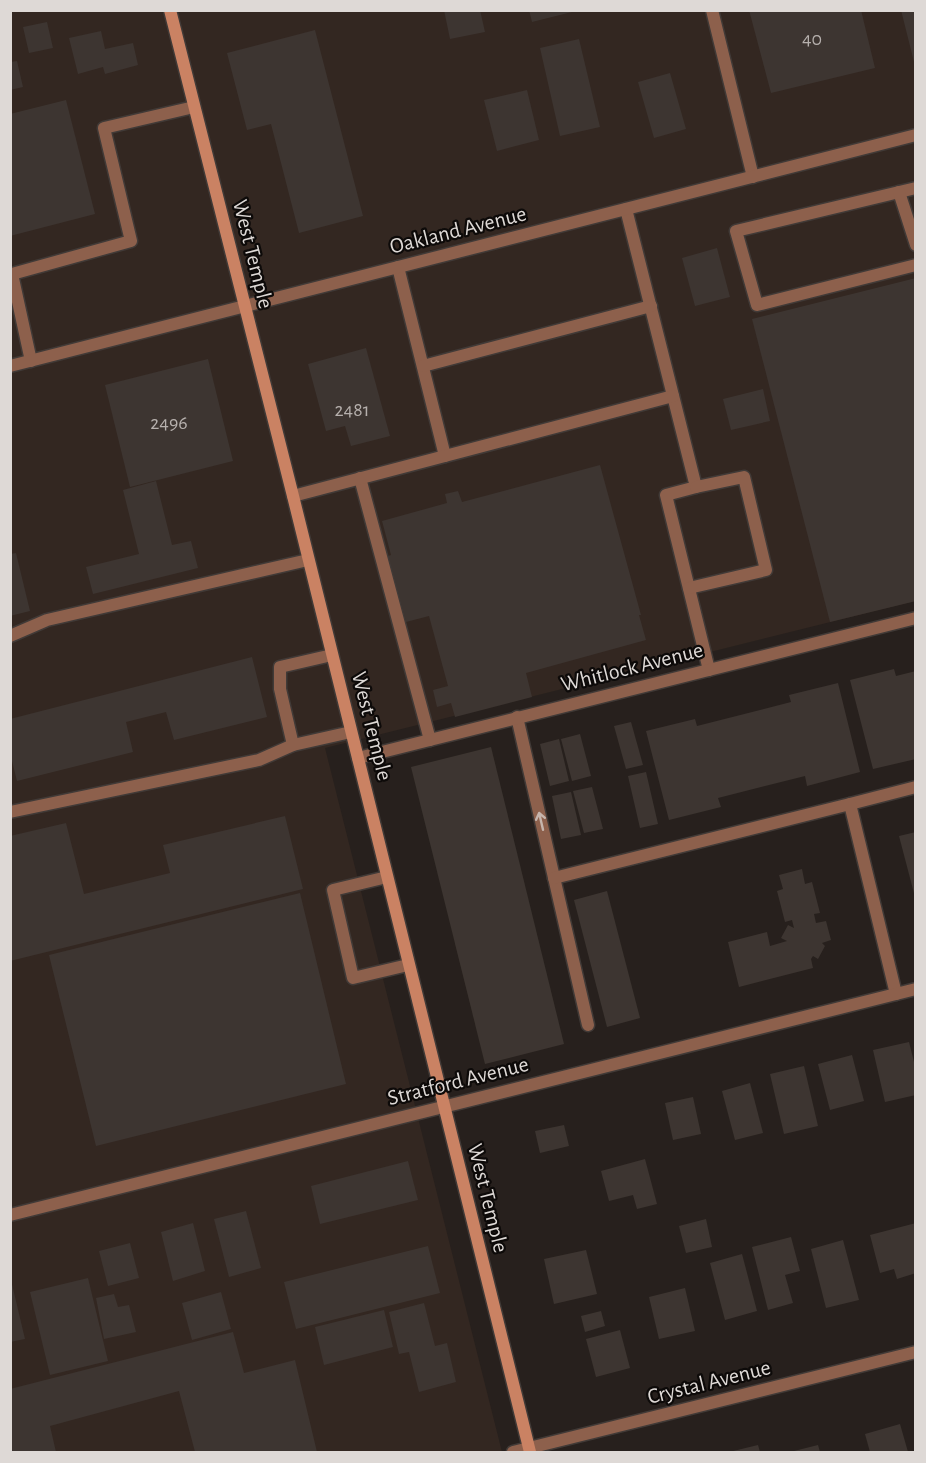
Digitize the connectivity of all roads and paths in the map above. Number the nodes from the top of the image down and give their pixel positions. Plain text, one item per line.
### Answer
1 (170, 10) edge
2 (712, 10) edge
3 (194, 107) junction
4 (915, 135) edge
5 (753, 177) junction
6 (915, 188) edge
7 (899, 192) junction
8 (626, 209) junction
9 (915, 245) edge
10 (915, 265) edge
11 (398, 267) junction
12 (245, 306) junction
13 (651, 306) junction
14 (31, 361) junction
15 (10, 366) edge
16 (423, 366) junction
17 (673, 396) junction
18 (444, 456) junction
19 (360, 478) junction
20 (696, 487) junction
21 (293, 496) junction
22 (308, 560) junction
23 (689, 588) junction
24 (915, 618) edge
25 (10, 636) edge
26 (332, 655) junction
27 (709, 670) junction
28 (517, 717) junction
29 (351, 732) junction
30 (430, 740) junction
31 (293, 745) junction
32 (358, 758) junction
33 (915, 787) edge
34 (850, 804) junction
35 (10, 812) edge
36 (387, 877) junction
37 (554, 878) junction
38 (408, 965) junction
39 (915, 988) edge
40 (896, 994) junction
41 (588, 1025) dead end
42 (444, 1106) junction
43 (10, 1215) edge
44 (915, 1352) edge
45 (529, 1450) edge
46 (513, 1452) edge

1 - 3 street, West Temple
2 - 5 street
3 - 12 street, West Temple
3 - 14 street
4 - 5 street, Oakland Avenue
5 - 8 street, Oakland Avenue
6 - 7 street
7 - 9 street
7 - 10 street
8 - 11 street, Oakland Avenue
8 - 13 street
11 - 12 street, Oakland Avenue
11 - 16 street
12 - 14 street, Oakland Avenue
12 - 21 street, West Temple
13 - 16 street
13 - 17 street
14 - 15 street, Oakland Avenue
16 - 18 street
17 - 18 street
17 - 20 street
18 - 19 street
19 - 21 street
19 - 30 street
20 - 23 street
20 - 23 street
21 - 22 street, West Temple
22 - 25 street
22 - 26 street, West Temple
23 - 27 street
24 - 27 street, Whitlock Avenue
26 - 29 street, West Temple
26 - 31 street
27 - 28 street, Whitlock Avenue
28 - 30 street, Whitlock Avenue
37 -> 28 street
29 - 31 street
29 - 32 street, West Temple
30 - 32 street, Whitlock Avenue
31 - 35 street
32 - 36 street, West Temple
33 - 34 street
34 - 37 street
34 - 40 street
36 - 38 street, West Temple
36 - 38 street
37 - 41 street
38 - 42 street, West Temple
39 - 40 street, Stratford Avenue
40 - 42 street, Stratford Avenue
42 - 43 street, Stratford Avenue
42 - 45 street, West Temple
44 - 45 street, Crystal Avenue
45 - 46 street, Crystal Avenue

